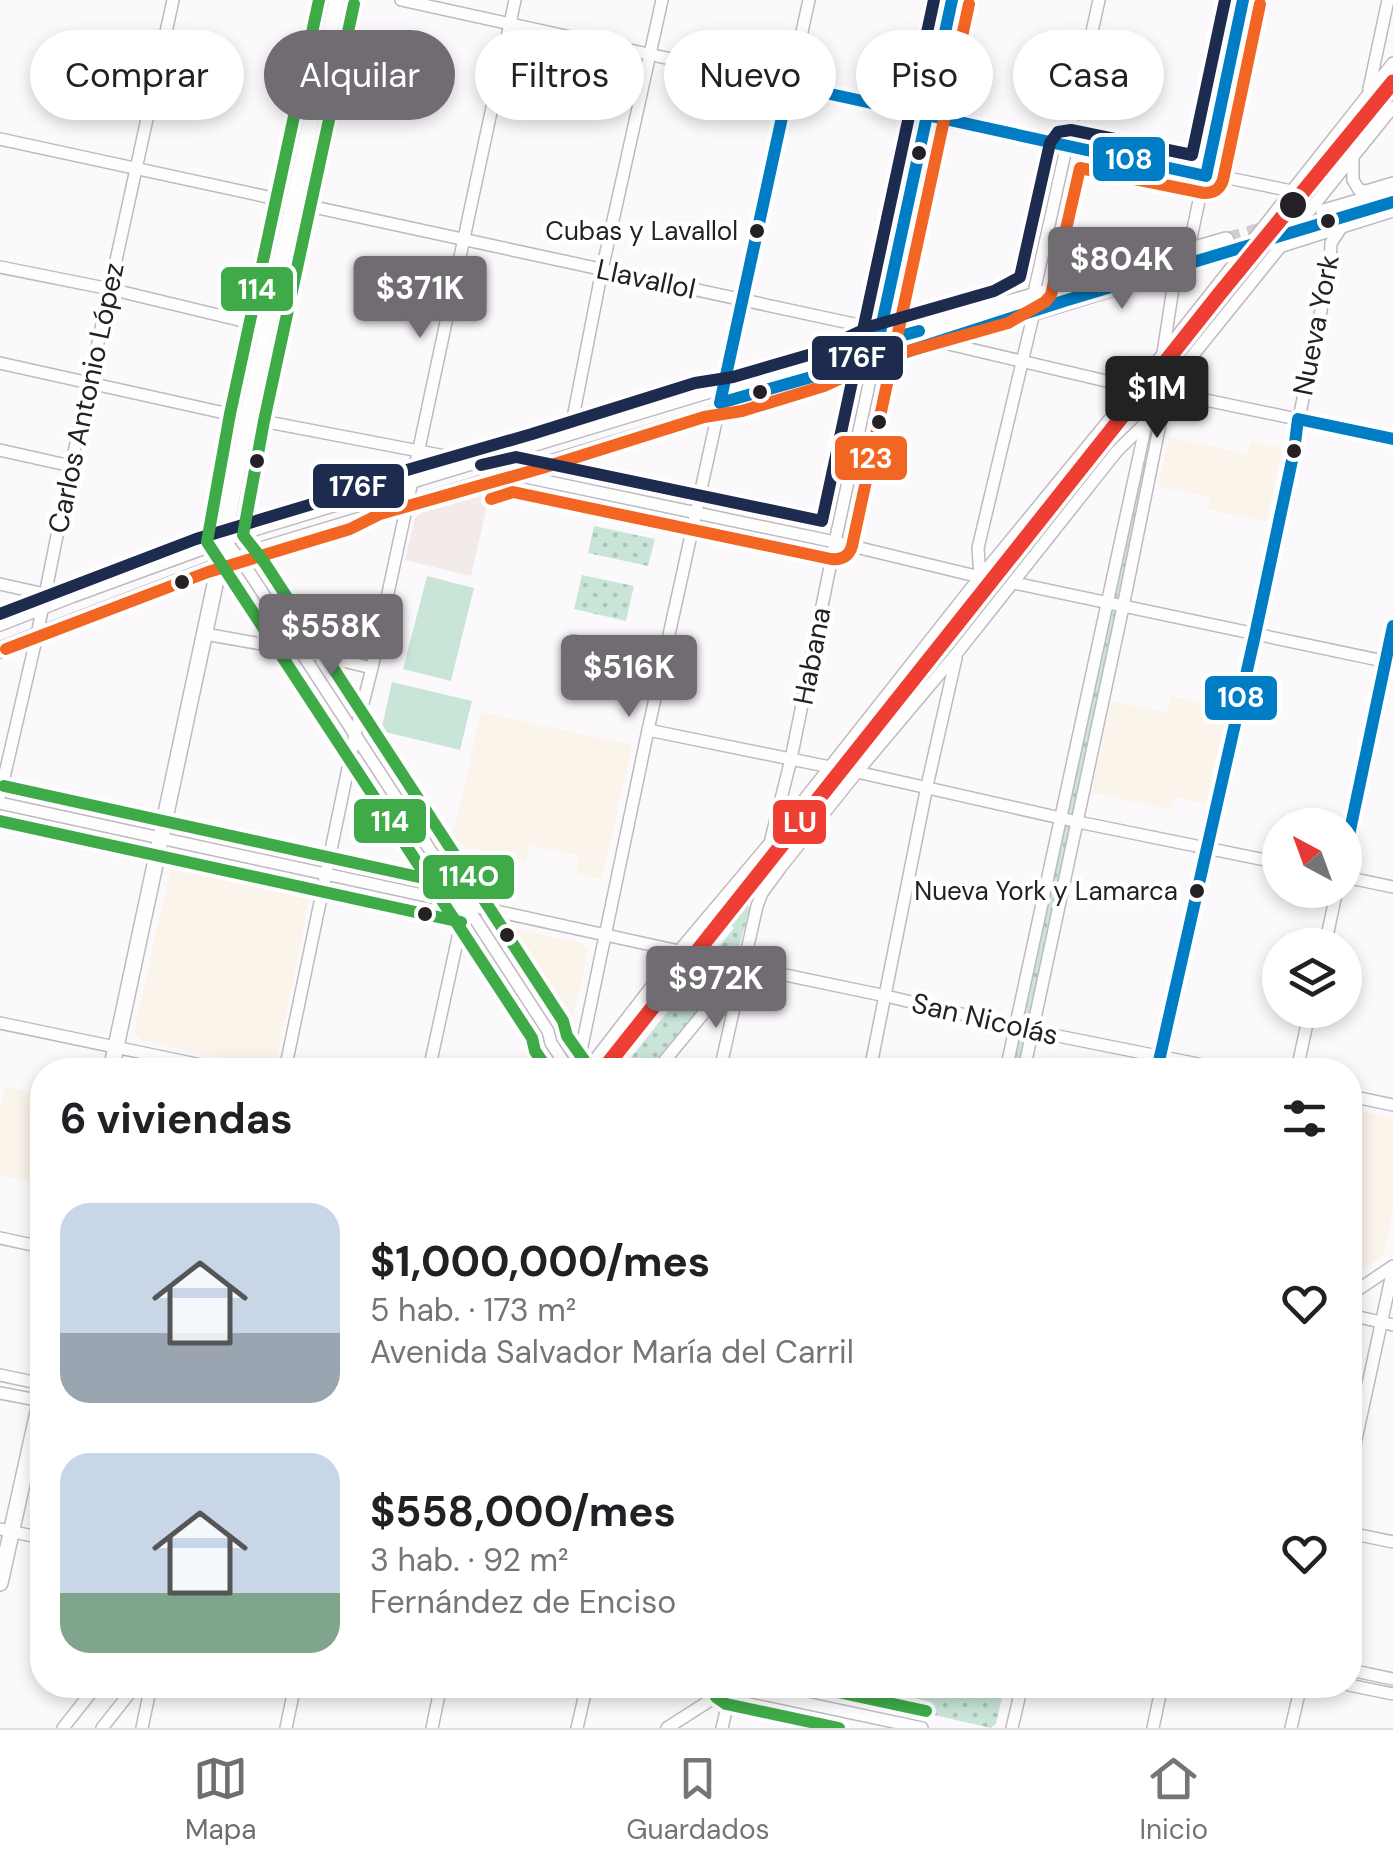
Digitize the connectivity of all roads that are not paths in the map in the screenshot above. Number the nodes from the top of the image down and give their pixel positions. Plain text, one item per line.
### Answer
1 (173, 0) edge
2 (338, 0) edge
3 (402, 0) edge
4 (515, 0) edge
5 (662, 0) edge
6 (809, 0) edge
7 (952, 0) edge
8 (1099, 0) edge
9 (1243, 0) edge
10 (1388, 0) edge
11 (510, 24) junction
12 (802, 30) edge
13 (945, 30) edge
14 (649, 54) junction
15 (664, 57) edge
16 (1393, 63) edge
17 (1368, 94) junction
18 (1393, 107) edge
19 (782, 120) edge
20 (925, 120) edge
21 (945, 120) edge
22 (0, 139) edge
23 (1067, 146) junction
24 (1353, 159) junction
25 (137, 168) junction
26 (1206, 176) junction
27 (1393, 183) edge
28 (1292, 191) junction
29 (1393, 192) edge
30 (295, 202) junction
31 (1393, 202) edge
32 (1393, 212) edge
33 (1331, 221) junction
34 (464, 240) junction
35 (1279, 247) junction
36 (0, 267) edge
37 (602, 270) junction
38 (1035, 288) junction
39 (110, 289) junction
40 (743, 300) junction
41 (1001, 307) junction
42 (1034, 312) junction
43 (268, 326) junction
44 (879, 338) junction
45 (938, 342) junction
46 (1163, 353) junction
47 (1021, 361) junction
48 (875, 362) junction
49 (0, 363) edge
50 (90, 382) junction
51 (723, 386) junction
52 (1136, 388) junction
53 (1168, 398) junction
54 (718, 412) junction
55 (247, 418) junction
56 (1298, 419) junction
57 (1146, 423) junction
58 (570, 433) junction
59 (1393, 439) edge
60 (0, 450) edge
61 (416, 452) junction
62 (474, 462) junction
63 (71, 466) junction
64 (512, 474) junction
65 (410, 483) junction
66 (405, 506) junction
67 (696, 512) junction
68 (224, 538) junction
69 (835, 542) junction
70 (240, 558) junction
71 (219, 566) junction
72 (980, 577) junction
73 (1014, 582) junction
74 (0, 584) edge
75 (49, 599) junction
76 (1108, 603) junction
77 (1124, 607) junction
78 (0, 623) edge
79 (1393, 626) edge
80 (204, 634) junction
81 (37, 635) junction
82 (1255, 635) junction
83 (0, 650) edge
84 (300, 651) junction
85 (957, 653) junction
86 (1389, 662) edge
87 (372, 668) junction
88 (648, 730) junction
89 (355, 734) junction
90 (792, 759) junction
91 (830, 768) junction
92 (857, 772) junction
93 (927, 786) junction
94 (0, 795) edge
95 (0, 803) edge
96 (1356, 808) edge
97 (1062, 818) junction
98 (1078, 822) junction
99 (161, 838) junction
100 (770, 843) junction
101 (1206, 848) junction
102 (1262, 859) edge
103 (325, 875) junction
104 (1362, 881) edge
105 (1393, 887) edge
106 (466, 904) junction
107 (604, 936) junction
108 (680, 951) junction
109 (742, 966) junction
110 (886, 996) junction
111 (0, 1023) edge
112 (1015, 1027) junction
113 (1306, 1028) edge
114 (548, 1031) junction
115 (1033, 1031) junction
116 (116, 1047) junction
117 (1160, 1055) junction
118 (114, 1058) edge
119 (168, 1058) edge
120 (287, 1058) edge
121 (433, 1058) edge
122 (561, 1058) edge
123 (569, 1058) edge
124 (579, 1058) edge
125 (597, 1058) edge
126 (668, 1058) edge
127 (723, 1058) edge
128 (873, 1058) edge
129 (1009, 1058) edge
130 (1027, 1058) edge
131 (1159, 1058) edge
132 (1174, 1058) edge
133 (1300, 1058) edge
134 (1362, 1099) edge
135 (1393, 1105) edge
136 (0, 1238) edge
137 (30, 1245) edge
138 (1393, 1268) edge
139 (1362, 1287) edge
140 (1362, 1318) edge
141 (1387, 1324) edge
142 (0, 1375) edge
143 (30, 1389) edge
144 (0, 1393) edge
145 (30, 1394) edge
146 (1362, 1421) edge
147 (30, 1439) edge
148 (5, 1530) edge
149 (30, 1535) edge
150 (1362, 1536) edge
151 (1393, 1542) edge
152 (0, 1582) edge
153 (1362, 1673) edge
154 (1393, 1680) edge
155 (1362, 1688) edge
156 (1393, 1694) edge
157 (87, 1698) edge
158 (126, 1698) edge
159 (148, 1698) edge
160 (292, 1698) edge
161 (439, 1698) edge
162 (584, 1698) edge
163 (711, 1698) edge
164 (726, 1698) edge
165 (773, 1698) edge
166 (1019, 1698) edge
167 (1159, 1698) edge
168 (1298, 1698) edge
169 (862, 1722) edge
170 (877, 1724) edge
171 (63, 1728) edge
172 (102, 1728) edge
173 (142, 1728) edge
174 (286, 1728) edge
175 (432, 1728) edge
176 (578, 1728) edge
177 (667, 1728) edge
178 (722, 1728) edge
179 (922, 1728) edge
180 (1012, 1728) edge
181 (1152, 1728) edge
182 (1291, 1728) edge

1 - 25 street, Carlos Antonio López
2 - 30 main road
3 - 11 street
4 - 11 street
5 - 14 street
6 - 12 street
7 - 13 street, Habana
8 - 23 street
9 - 26 street
10 - 17 street
11 - 14 street
11 - 34 street
14 - 15 street
14 - 37 street
16 - 17 street
17 - 28 street
18 - 24 street
19 - 40 street
20 - 44 street, Habana
21 - 23 street
22 - 25 street, Llavallol
23 - 26 street
23 - 38 street
24 - 27 street
24 - 35 street
25 - 30 street, Llavallol
25 - 39 street, Carlos Antonio López
26 - 28 street
26 - 38 street
28 - 46 street
29 - 33 main road
30 - 34 street, Llavallol
30 - 43 main road
31 - 33 main road
32 - 33 street
33 - 35 street
33 - 56 street, Nueva York
34 - 37 street, Llavallol
34 - 61 street
35 - 53 street
36 - 39 street
37 - 40 street, Llavallol
37 - 58 street
38 - 41 street
39 - 43 street
39 - 50 street, Carlos Antonio López
40 - 44 street, Llavallol
40 - 51 street
41 - 42 main road
41 - 44 main road
42 - 45 main road
42 - 46 street
42 - 47 street
43 - 55 main road
44 - 48 street, Habana
44 - 51 main road
45 - 47 street
45 - 48 main road
46 - 52 street
47 - 52 street
47 - 72 street
48 - 54 main road
48 - 69 street, Habana
49 - 50 street
50 - 55 street
50 - 63 street, Carlos Antonio López
51 - 54 street
51 - 58 main road
52 - 72 street
53 - 56 street
53 - 57 street
53 - 77 street
54 - 64 main road
54 - 67 street
55 - 61 street
55 - 68 main road
56 - 59 street
56 - 82 street, Nueva York
57 - 73 street
57 - 76 street
58 - 62 main road
60 - 63 street
61 - 62 street
61 - 65 street
62 - 65 main road
63 - 75 street, Carlos Antonio López
64 - 66 main road
64 - 67 street
65 - 66 street
65 - 68 main road
66 - 70 main road
66 - 87 street
67 - 69 street
67 - 88 street
68 - 70 street
68 - 71 main road
68 - 75 main road
69 - 72 street
69 - 90 street, Habana
70 - 71 main road
70 - 84 street
71 - 80 main road
71 - 81 main road
72 - 91 street
73 - 76 street
73 - 85 street
74 - 75 street
75 - 78 main road
75 - 81 street, Carlos Antonio López
76 - 77 street
76 - 97 street
77 - 82 street
77 - 98 street
79 - 86 street
80 - 84 street
80 - 99 main road
81 - 83 main road
81 - 94 street, Carlos Antonio López
82 - 86 street
82 - 101 street, Nueva York
84 - 87 street
84 - 89 street
85 - 92 street
85 - 93 street
86 - 96 street
87 - 89 street
88 - 90 street
88 - 107 street
89 - 103 street
89 - 106 street
90 - 91 street
90 - 100 street, Habana
91 - 100 street
92 - 93 street
92 - 109 street
93 - 97 street
93 - 110 street
95 - 99 street
97 - 98 street
97 - 112 street
98 - 101 street
98 - 115 street
99 - 103 street
99 - 116 main road
100 - 108 street
101 - 102 street
101 - 117 street, Nueva York
103 - 106 street
103 - 120 street
104 - 105 street
106 - 107 street
106 - 114 street
106 - 121 street
107 - 108 street
107 - 124 street
108 - 125 street
109 - 110 street, San Nicolás
109 - 126 street
109 - 127 street
110 - 112 street, San Nicolás
110 - 128 street
111 - 116 street
112 - 115 street, San Nicolás
112 - 129 street
113 - 133 street
114 - 122 street
114 - 123 street
115 - 117 street, San Nicolás
115 - 130 street
116 - 118 main road
116 - 119 street
117 - 131 street, Nueva York
117 - 132 street, San Nicolás
134 - 135 street
136 - 137 street
138 - 139 street
138 - 141 street
140 - 141 street
141 - 146 street
142 - 143 street
144 - 145 street
147 - 148 main road
148 - 149 street
148 - 152 main road
150 - 151 street
153 - 154 street
155 - 156 street
157 - 171 street
158 - 172 street
159 - 173 street
160 - 174 street
161 - 175 street
162 - 176 street
163 - 177 street
164 - 178 street
165 - 169 street
166 - 180 street
167 - 181 street
168 - 182 street
169 - 170 street
170 - 179 street

